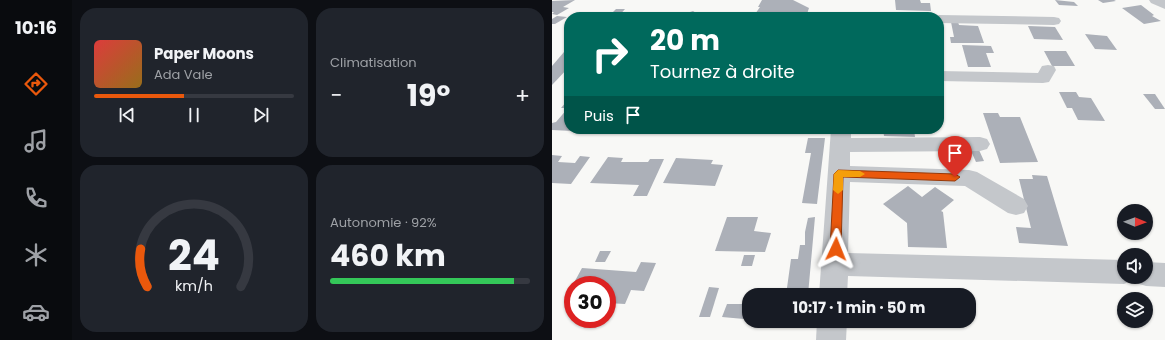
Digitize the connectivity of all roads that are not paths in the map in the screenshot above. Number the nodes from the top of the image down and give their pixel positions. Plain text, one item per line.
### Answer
1 (1156, 0) edge
2 (1165, 5) edge
3 (944, 15) edge
4 (1054, 21) dead end
5 (1048, 70) dead end
6 (944, 76) edge
7 (841, 137) edge
8 (980, 144) dead end
9 (838, 174) junction
10 (1016, 206) dead end
11 (835, 264) junction
12 (1117, 272) edge
13 (1153, 274) edge
14 (1165, 275) edge
15 (833, 288) edge
16 (832, 328) edge
17 (831, 340) edge

1 - 2 street
3 - 4 street
5 - 6 street
7 - 8 street
7 - 9 street
9 - 10 street
9 - 11 street
11 - 12 street
11 - 15 street
13 - 14 street
16 - 17 street

